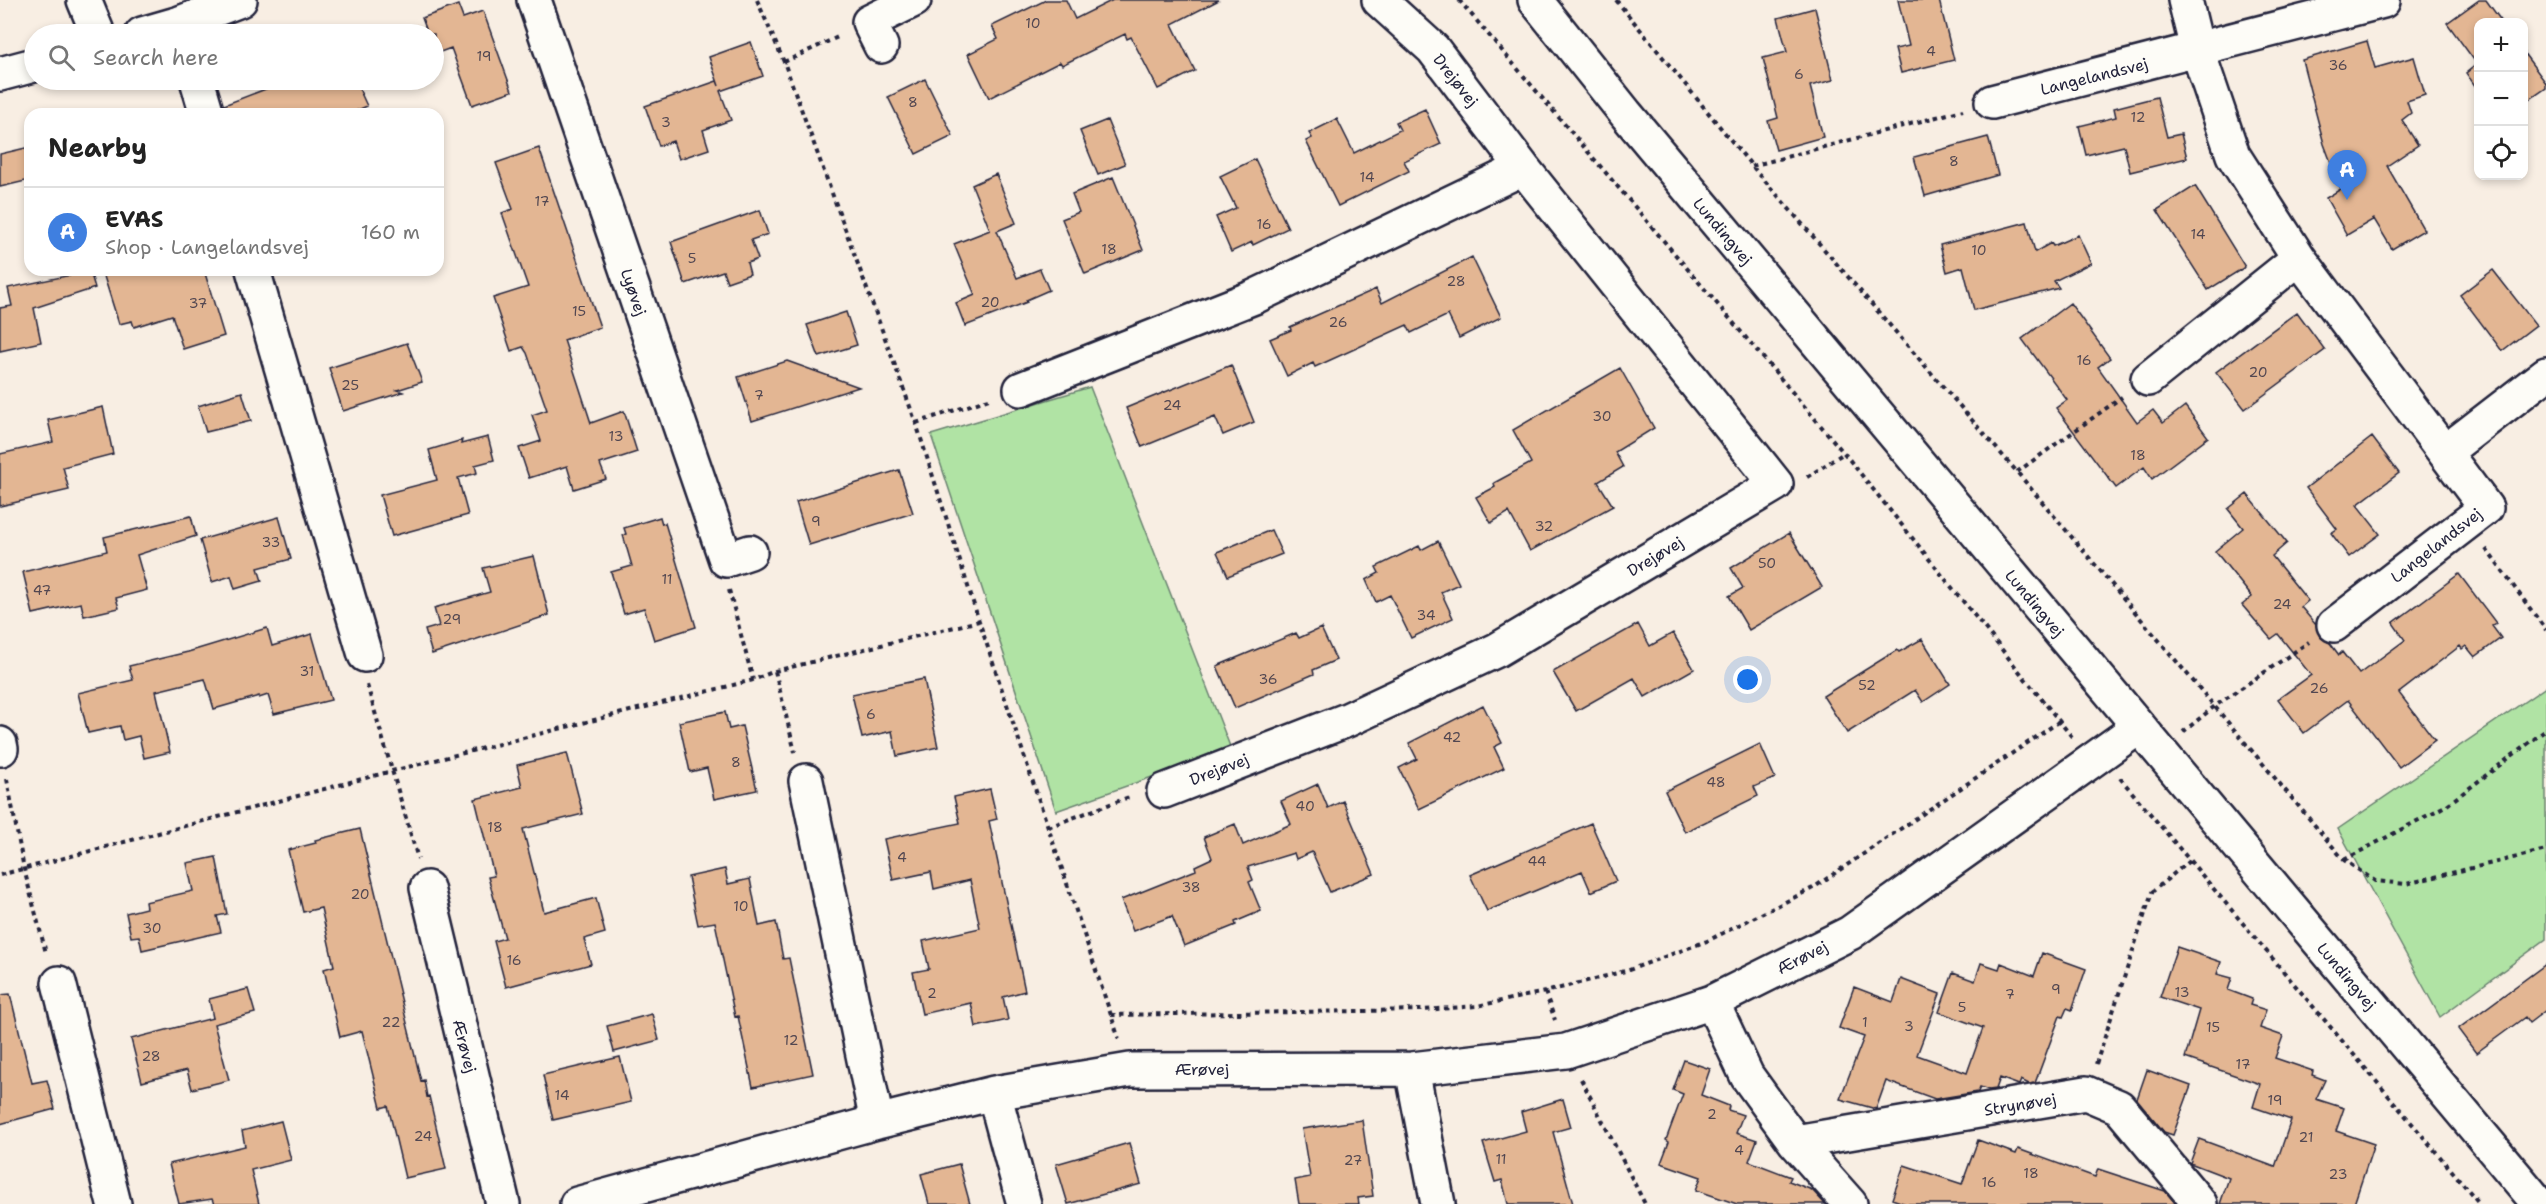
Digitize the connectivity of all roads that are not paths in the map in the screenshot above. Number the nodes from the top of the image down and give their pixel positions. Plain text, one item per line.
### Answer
1 (84, 0) edge
2 (240, 0) edge
3 (534, 0) edge
4 (914, 0) edge
5 (1379, 0) edge
6 (1535, 0) edge
7 (2185, 0) edge
8 (2383, 2) dead end
9 (94, 24) edge
10 (192, 24) edge
11 (875, 34) road end
12 (2197, 49) junction
13 (24, 67) edge
14 (0, 74) edge
15 (200, 90) edge
16 (1992, 102) road end
17 (205, 108) edge
18 (1524, 168) junction
19 (2299, 258) junction
20 (255, 276) edge
21 (2546, 374) edge
22 (2148, 379) road end
23 (1021, 389) road end
24 (2445, 452) junction
25 (738, 556) road end
26 (2334, 625) road end
27 (365, 655) road end
28 (2149, 739) junction
29 (806, 781) road end
30 (1164, 790) road end
31 (427, 888) road end
32 (59, 983) road end
33 (1712, 1002) junction
34 (1412, 1069) junction
35 (994, 1093) junction
36 (877, 1122) junction
37 (1794, 1142) junction
38 (625, 1198) edge
39 (114, 1204) edge
40 (503, 1204) edge
41 (577, 1204) edge
42 (1024, 1204) edge
43 (1438, 1204) edge
44 (1850, 1204) edge
45 (2200, 1204) edge
46 (2539, 1204) edge

1 - 9 street
2 - 10 street
3 - 25 street, Lyøvej
4 - 11 street
5 - 18 street, Drejøvej
6 - 28 street, Lundingvej
7 - 12 street, Langelandsvej
8 - 12 street, Langelandsvej
12 - 16 street, Langelandsvej
12 - 19 street, Langelandsvej
13 - 14 street
15 - 17 street
18 - 23 street
18 - 30 street, Drejøvej
19 - 22 street
19 - 24 street, Langelandsvej
20 - 27 street
21 - 24 street
24 - 26 street, Langelandsvej
28 - 33 street, Ærøvej
28 - 46 street, Lundingvej
29 - 36 street
31 - 40 street, Ærøvej
32 - 39 street
33 - 34 street, Ærøvej
33 - 37 street
34 - 35 street, Ærøvej
34 - 43 street
35 - 36 street, Ærøvej
35 - 42 street
36 - 38 street, Ærøvej
37 - 44 street
37 - 45 street, Strynøvej
38 - 41 street, Ærøvej

